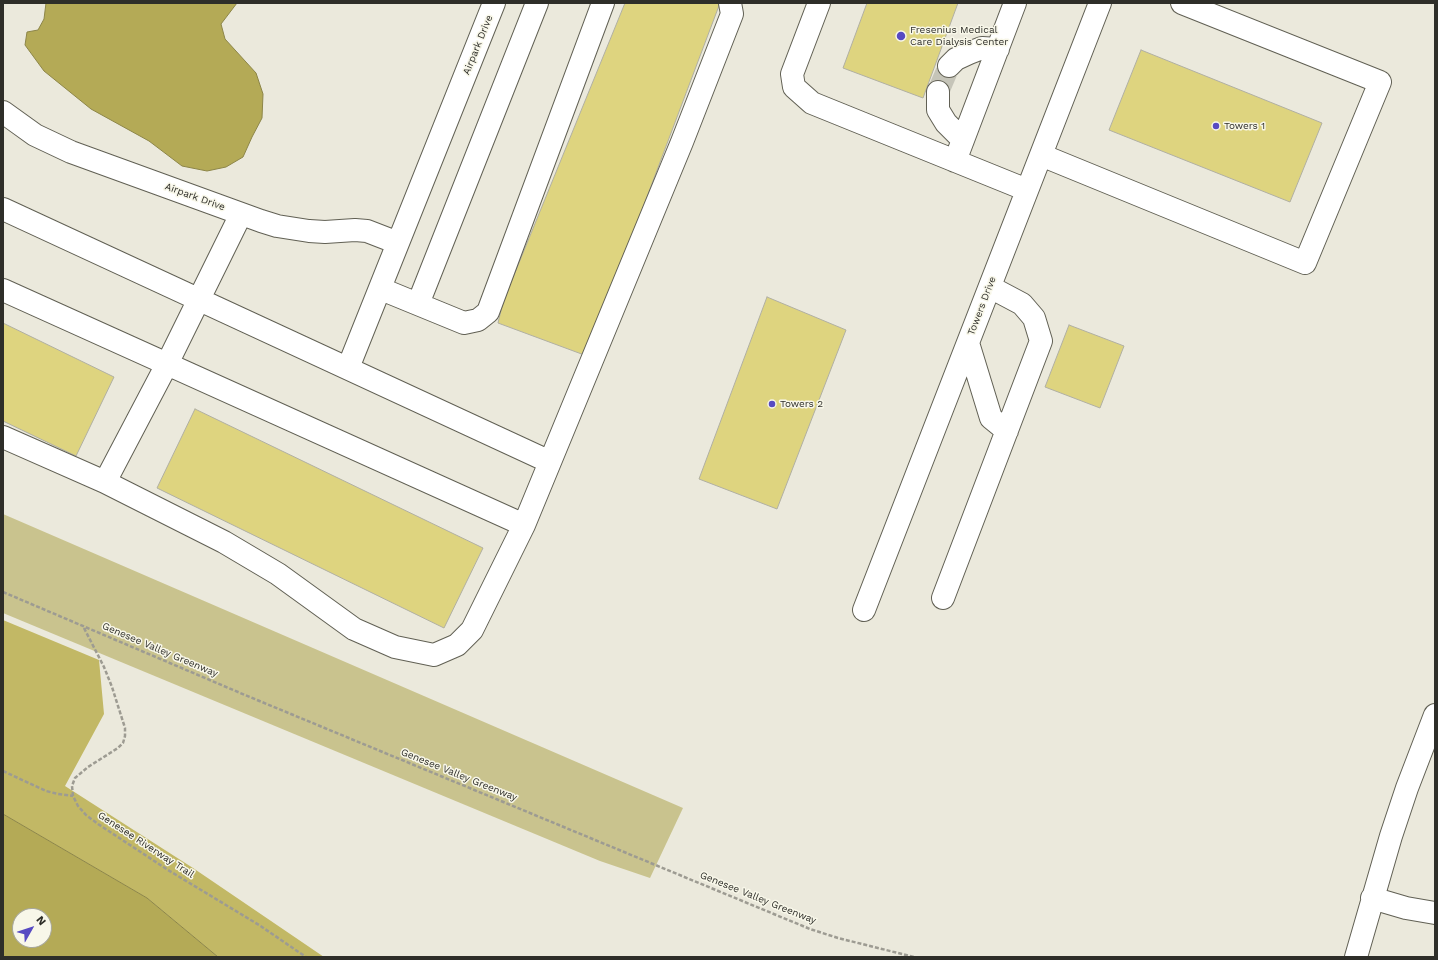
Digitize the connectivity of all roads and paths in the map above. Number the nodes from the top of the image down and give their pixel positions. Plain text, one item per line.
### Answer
1 (494, 3) edge
2 (537, 3) edge
3 (604, 3) edge
4 (730, 3) edge
5 (819, 3) edge
6 (1015, 3) edge
7 (1100, 3) edge
8 (1182, 3) edge
9 (998, 49) junction
10 (949, 66) tunnel mouth
11 (938, 92) tunnel mouth
12 (3, 112) edge
13 (963, 140) junction
14 (1041, 155) junction
15 (955, 161) junction
16 (1027, 190) junction
17 (3, 209) edge
18 (241, 214) junction
19 (398, 243) junction
20 (990, 287) junction
21 (381, 289) junction
22 (3, 290) edge
23 (200, 299) junction
24 (418, 304) junction
25 (968, 343) junction
26 (167, 364) junction
27 (348, 368) junction
28 (1007, 431) junction
29 (3, 437) edge
30 (550, 462) junction
31 (105, 482) junction
32 (524, 525) junction
33 (3, 592) edge
34 (942, 598) dead end
35 (864, 610) dead end
36 (84, 627) junction
37 (1435, 716) edge
38 (3, 771) edge
39 (73, 796) junction
40 (1372, 898) junction
41 (1435, 913) edge
42 (306, 957) edge
43 (914, 957) edge
44 (1356, 957) edge

1 - 19 street, Airpark Drive
2 - 24 street
3 - 24 street
4 - 30 street
5 - 15 street
6 - 9 street
7 - 14 street, Towers Drive
8 - 14 street
9 - 10 street
9 - 13 street
11 - 13 street
12 - 18 street, Airpark Drive
13 - 15 street
14 - 16 street, Towers Drive
15 - 16 street
16 - 20 street, Towers Drive
17 - 23 street
18 - 19 street, Airpark Drive
18 - 23 street
19 - 21 street, Airpark Drive
20 - 25 street, Towers Drive
20 - 28 street
21 - 24 street
21 - 27 street, Airpark Drive
22 - 26 street
23 - 26 street
23 - 27 street
25 - 28 street
25 - 35 street, Towers Drive
26 - 31 street
26 - 32 street
27 - 30 street
28 - 34 street
29 - 31 street
30 - 32 street
31 - 32 street
33 - 36 path, Genesee Valley Greenway
36 - 39 path
36 - 43 path, Genesee Valley Greenway
37 - 40 street
38 - 39 path
39 - 42 path, Genesee Riverway Trail
40 - 41 street
40 - 44 street

